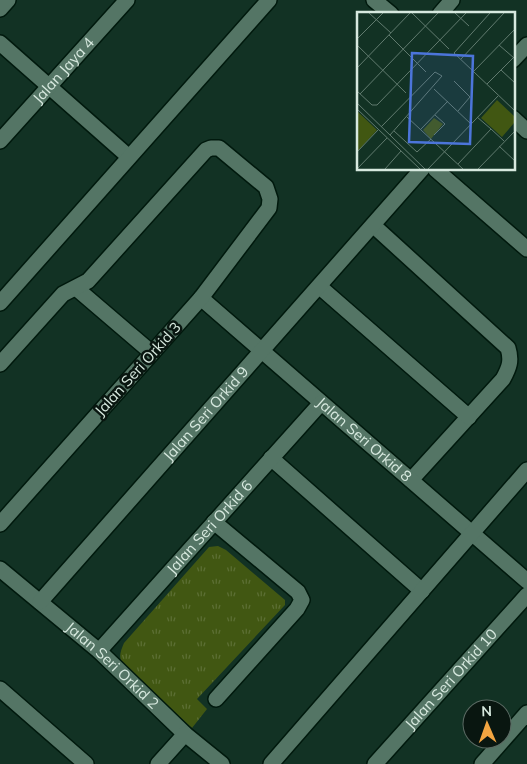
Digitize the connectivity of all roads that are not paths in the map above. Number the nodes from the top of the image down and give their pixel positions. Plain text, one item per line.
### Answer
1 (8, 0) edge
2 (127, 0) edge
3 (269, 0) edge
4 (374, 0) edge
5 (452, 0) edge
6 (0, 8) edge
7 (389, 12) edge
8 (442, 12) edge
9 (0, 43) edge
10 (527, 45) edge
11 (514, 59) edge
12 (50, 86) junction
13 (514, 119) edge
14 (527, 130) edge
15 (0, 141) edge
16 (129, 157) junction
17 (421, 170) edge
18 (436, 170) edge
19 (374, 226) junction
20 (527, 249) edge
21 (320, 287) junction
22 (76, 288) junction
23 (201, 298) junction
24 (0, 303) edge
25 (263, 351) junction
26 (152, 353) junction
27 (0, 364) edge
28 (321, 402) junction
29 (469, 417) junction
30 (271, 458) junction
31 (527, 470) edge
32 (411, 480) junction
33 (214, 522) junction
34 (0, 524) edge
35 (473, 534) junction
36 (0, 569) edge
37 (527, 581) edge
38 (422, 592) junction
39 (527, 595) edge
40 (40, 602) junction
41 (99, 651) junction
42 (0, 689) edge
43 (216, 698) dead end
44 (527, 713) edge
45 (185, 734) junction
46 (86, 764) edge
47 (158, 764) edge
48 (222, 764) edge
49 (271, 764) edge
50 (375, 764) edge
51 (482, 764) edge

1 - 6 street
2 - 12 street, Jalan Jaya 4
3 - 16 street
4 - 7 street
5 - 8 street
9 - 12 street
10 - 11 street
12 - 15 street, Jalan Jaya 4
12 - 16 street
13 - 14 street
16 - 24 street
17 - 19 street, Jalan Seri Orkid 9
18 - 20 street
19 - 21 street, Jalan Seri Orkid 9
19 - 29 street
21 - 25 street, Jalan Seri Orkid 9
21 - 29 street
22 - 23 street, Jalan Seri Orkid 3
22 - 26 street
22 - 27 street
23 - 25 street, Jalan Seri Orkid 8
23 - 26 street, Jalan Seri Orkid 3
25 - 28 street, Jalan Seri Orkid 8
25 - 40 street, Jalan Seri Orkid 9
26 - 34 street, Jalan Seri Orkid 3
28 - 30 street, Jalan Seri Orkid 6
28 - 32 street, Jalan Seri Orkid 8
29 - 32 street
30 - 33 street, Jalan Seri Orkid 6
30 - 38 street
31 - 35 street
32 - 35 street, Jalan Seri Orkid 8
33 - 41 street, Jalan Seri Orkid 6
33 - 43 street
35 - 37 street, Jalan Seri Orkid 8
35 - 38 street
36 - 40 street, Jalan Seri Orkid 2
38 - 49 street
39 - 50 street, Jalan Seri Orkid 10
40 - 41 street, Jalan Seri Orkid 2
41 - 45 street, Jalan Seri Orkid 2
42 - 46 street
44 - 51 street
45 - 47 street
45 - 48 street, Jalan Seri Orkid 2

